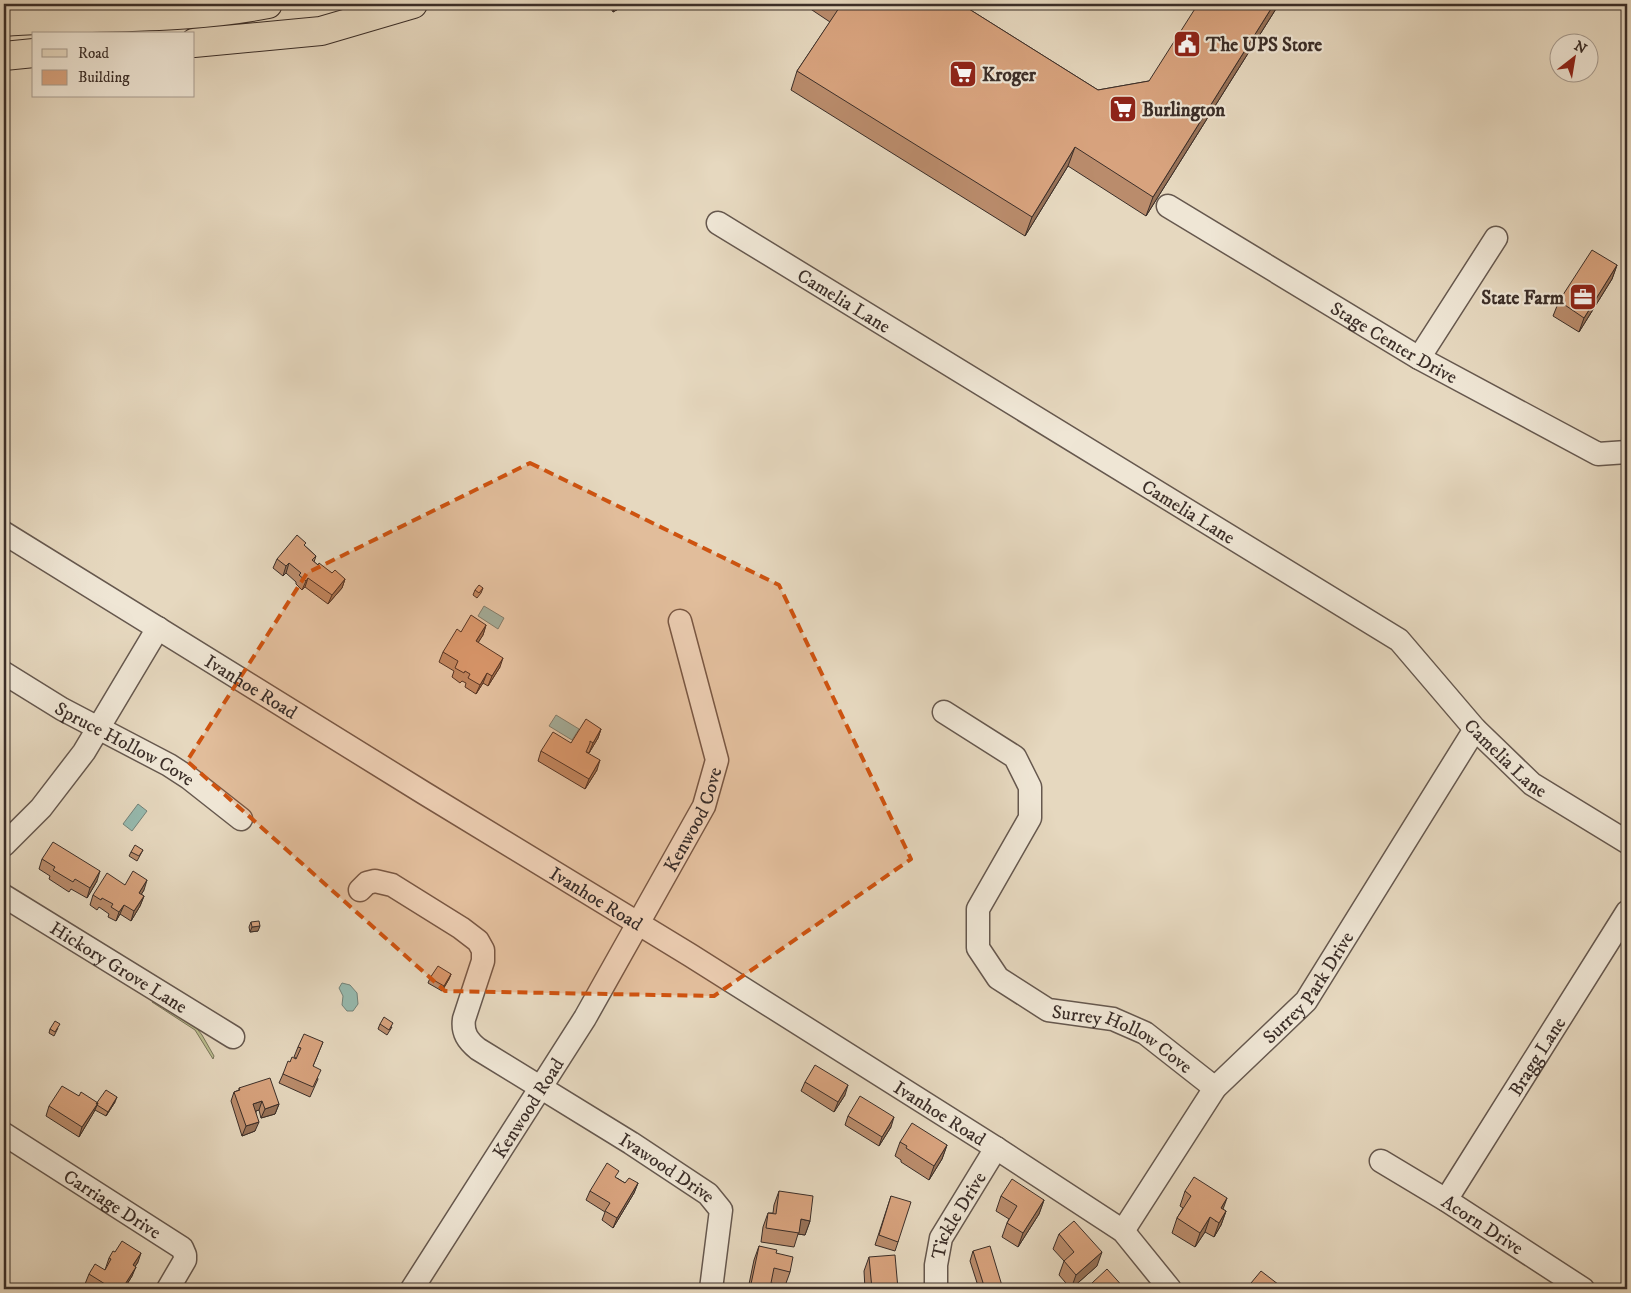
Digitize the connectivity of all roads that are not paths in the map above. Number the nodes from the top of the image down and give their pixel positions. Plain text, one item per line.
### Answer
1 (268, 4) edge
2 (413, 4) edge
3 (4, 22) edge
4 (181, 24) edge
5 (195, 43) edge
6 (32, 53) edge
7 (4, 56) edge
8 (1168, 206) dead end
9 (718, 223) dead end
10 (1496, 238) dead end
11 (1419, 358) junction
12 (1627, 452) edge
13 (4, 533) edge
14 (680, 621) dead end
15 (158, 628) junction
16 (4, 672) edge
17 (944, 712) dead end
18 (99, 728) junction
19 (1475, 729) junction
20 (241, 819) dead end
21 (1627, 842) edge
22 (4, 845) edge
23 (360, 890) dead end
24 (4, 896) edge
25 (1627, 912) edge
26 (639, 924) junction
27 (233, 1037) dead end
28 (542, 1088) junction
29 (1216, 1088) junction
30 (4, 1134) edge
31 (996, 1148) junction
32 (1382, 1161) dead end
33 (1446, 1200) junction
34 (1123, 1231) junction
35 (168, 1289) edge
36 (412, 1289) edge
37 (711, 1289) edge
38 (936, 1289) edge
39 (1170, 1289) edge
40 (1583, 1289) edge

1 - 4 main road
2 - 5 main road
3 - 4 main road
6 - 7 main road
8 - 11 street, Stage Center Drive
9 - 19 street, Camelia Lane
10 - 11 street
11 - 12 street, Stage Center Drive
13 - 15 street, Ivanhoe Road
14 - 26 street, Kenwood Cove
15 - 18 street
15 - 26 street, Ivanhoe Road
16 - 18 street, Spruce Hollow Cove
17 - 29 street, Surrey Hollow Cove
18 - 20 street, Spruce Hollow Cove
18 - 22 street
19 - 21 street, Camelia Lane
19 - 29 street, Surrey Park Drive
23 - 28 street, Ivawood Drive
24 - 27 street, Hickory Grove Lane
25 - 33 street, Bragg Lane
26 - 28 street, Kenwood Road
26 - 31 street, Ivanhoe Road
28 - 36 street, Kenwood Road
28 - 37 street, Ivawood Drive
29 - 34 street, Surrey Park Drive
30 - 35 street, Carriage Drive
31 - 34 street, Ivanhoe Road
31 - 38 street, Tickle Drive
32 - 33 street, Acorn Drive
33 - 40 street, Acorn Drive
34 - 39 street, Ivanhoe Road

